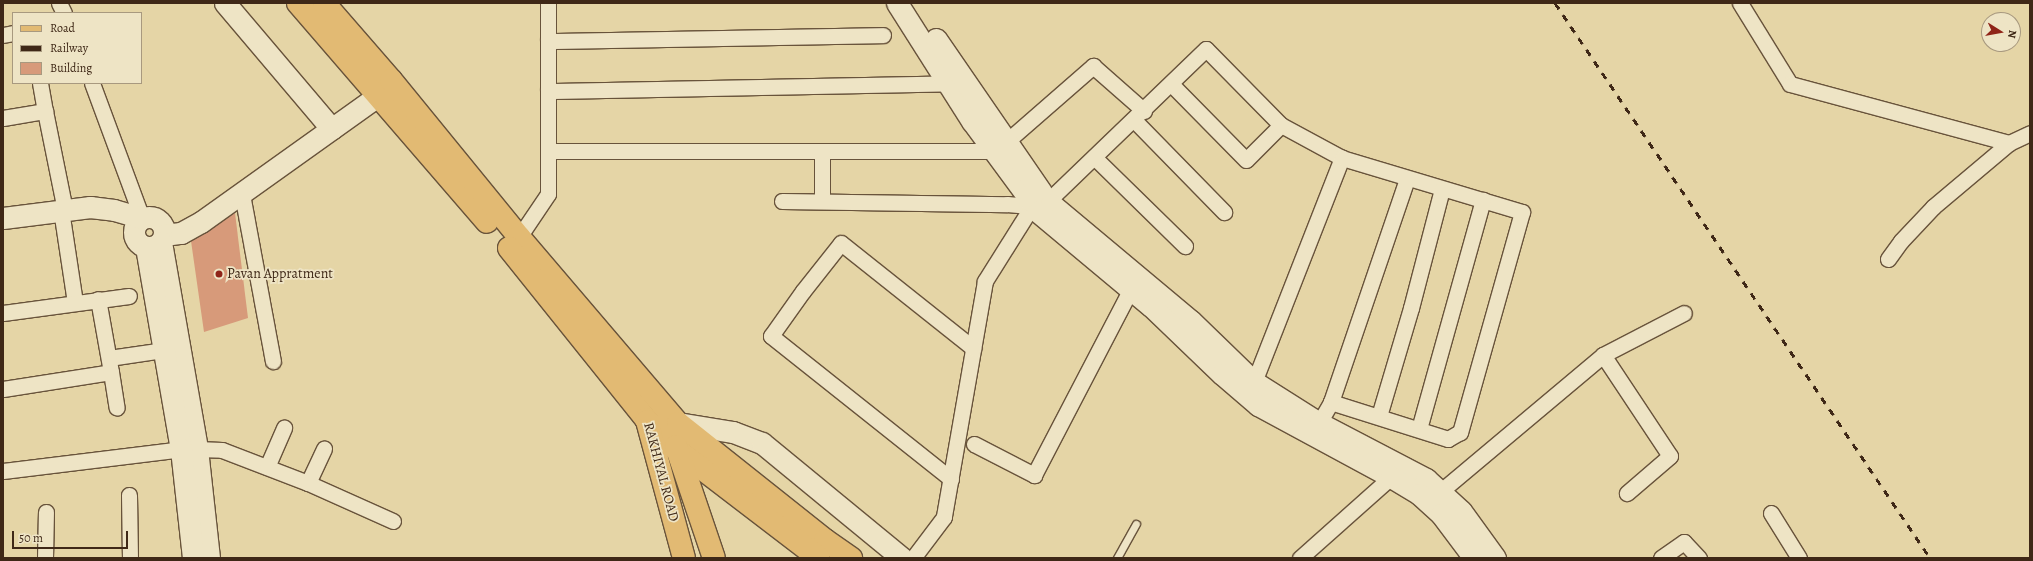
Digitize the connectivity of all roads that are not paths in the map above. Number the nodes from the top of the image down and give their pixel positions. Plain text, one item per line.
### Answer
1 (59, 3) edge
2 (225, 3) edge
3 (298, 3) edge
4 (324, 3) edge
5 (548, 3) edge
6 (897, 3) edge
7 (914, 3) edge
8 (1740, 3) edge
9 (64, 12) edge
10 (883, 35) dead end
11 (548, 41) junction
12 (40, 84) edge
13 (92, 84) edge
14 (948, 84) junction
15 (1171, 84) junction
16 (548, 91) junction
17 (379, 95) junction
18 (45, 111) junction
19 (1139, 116) junction
20 (3, 118) edge
21 (1281, 125) junction
22 (332, 129) junction
23 (2030, 133) edge
24 (2009, 142) junction
25 (999, 146) junction
26 (548, 151) junction
27 (822, 151) junction
28 (1095, 158) junction
29 (1342, 158) junction
30 (1407, 179) junction
31 (1442, 189) junction
32 (242, 194) junction
33 (1483, 200) junction
34 (782, 201) dead end
35 (822, 201) junction
36 (1041, 202) junction
37 (63, 210) junction
38 (1224, 212) dead end
39 (3, 218) edge
40 (142, 218) junction
41 (519, 237) junction
42 (157, 241) junction
43 (1185, 246) dead end
44 (1888, 259) dead end
45 (1131, 289) junction
46 (129, 296) dead end
47 (98, 299) junction
48 (75, 302) junction
49 (3, 313) edge
50 (1684, 313) dead end
51 (973, 348) junction
52 (164, 350) junction
53 (1603, 355) junction
54 (273, 361) dead end
55 (110, 365) junction
56 (1254, 382) junction
57 (646, 386) junction
58 (3, 388) edge
59 (1331, 402) junction
60 (117, 408) dead end
61 (1379, 416) junction
62 (646, 419) junction
63 (678, 422) junction
64 (1319, 423) junction
65 (284, 428) dead end
66 (1419, 429) junction
67 (974, 444) dead end
68 (324, 448) dead end
69 (675, 448) junction
70 (189, 449) junction
71 (267, 467) junction
72 (3, 471) edge
73 (1391, 477) junction
74 (951, 478) junction
75 (308, 483) junction
76 (1441, 491) junction
77 (1627, 493) dead end
78 (129, 495) dead end
79 (46, 512) dead end
80 (1771, 513) dead end
81 (393, 521) dead end
82 (1136, 524) dead end
83 (44, 558) edge
84 (130, 558) edge
85 (193, 558) edge
86 (209, 558) edge
87 (684, 558) edge
88 (714, 558) edge
89 (819, 558) edge
90 (851, 558) edge
91 (902, 558) edge
92 (912, 558) edge
93 (1117, 558) edge
94 (1300, 558) edge
95 (1474, 558) edge
96 (1495, 558) edge
97 (1661, 558) edge
98 (1699, 558) edge
99 (1798, 558) edge

1 - 9 street
2 - 22 street
3 - 17 main road
4 - 41 main road
5 - 11 street
6 - 14 street
7 - 25 street
8 - 24 street
10 - 11 street
11 - 16 street
12 - 18 street
13 - 40 street
14 - 16 street
14 - 25 street
15 - 19 street
15 - 21 street
15 - 21 street
16 - 26 street
17 - 22 street
17 - 62 main road
18 - 20 street
18 - 37 street
19 - 25 street
19 - 28 street
19 - 38 street
21 - 29 street
22 - 32 street
23 - 24 street
24 - 44 street
25 - 27 street
25 - 36 street
26 - 27 street
26 - 41 street
27 - 35 street
28 - 36 street
28 - 43 street
29 - 30 street
29 - 56 street
30 - 31 street
30 - 59 street
31 - 33 street
31 - 61 street
32 - 42 street
32 - 54 street
33 - 66 street
33 - 66 street
34 - 35 street
35 - 36 street
36 - 45 street
36 - 51 street
36 - 56 street
37 - 39 street
37 - 40 street
37 - 48 street
40 - 42 street
41 - 57 main road
42 - 52 street
42 - 70 street
45 - 67 street
45 - 73 street
46 - 47 street
47 - 48 street
47 - 55 street
48 - 49 street
50 - 53 street
51 - 74 street
51 - 74 street
52 - 55 street
52 - 70 street
53 - 76 street
53 - 77 street
55 - 58 street
55 - 60 street
56 - 64 street
57 - 62 main road, RAKHIYAL ROAD
57 - 63 main road
59 - 61 street
59 - 64 street
61 - 66 street
62 - 69 main road
62 - 87 main road, RAKHIYAL ROAD
63 - 69 main road
63 - 90 main road
63 - 91 street
64 - 76 street
65 - 71 street
68 - 75 street
69 - 88 main road
69 - 89 main road
70 - 71 street
70 - 72 street
70 - 85 street
70 - 86 street
71 - 75 street
73 - 94 street
73 - 95 street
74 - 92 street
75 - 81 street
76 - 96 street
78 - 84 street
79 - 83 street
80 - 99 street
82 - 93 lane
97 - 98 street

